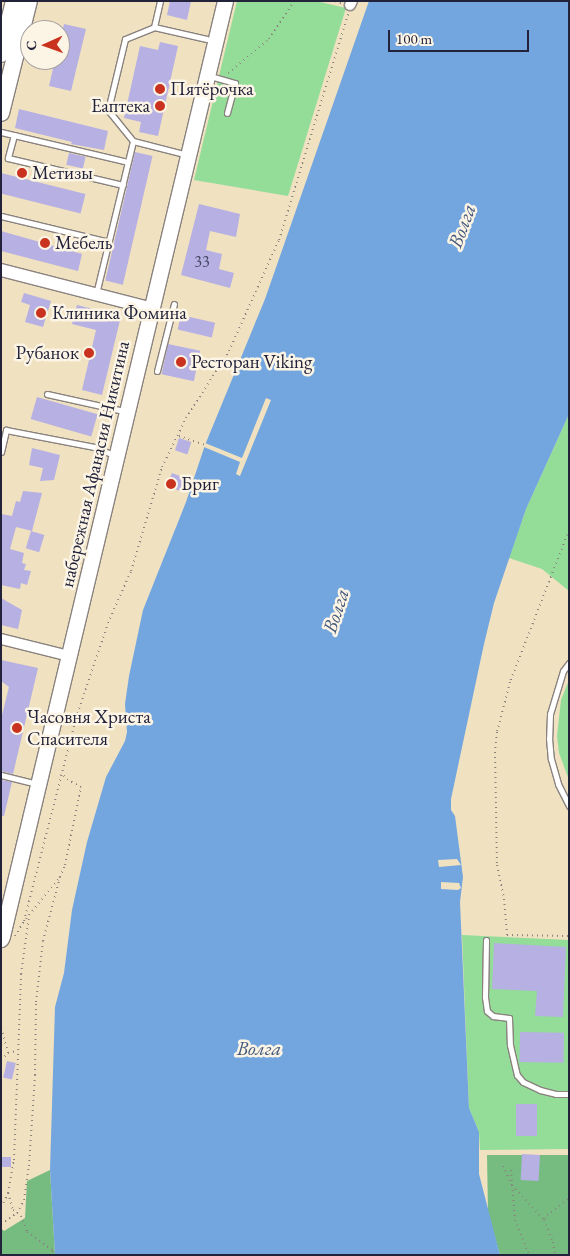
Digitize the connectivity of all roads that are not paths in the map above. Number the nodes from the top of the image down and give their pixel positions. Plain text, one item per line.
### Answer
1 (160, 1) edge
2 (216, 1) edge
3 (224, 1) edge
4 (16, 3) edge
5 (154, 27) junction
6 (207, 39) junction
7 (1, 54) edge
8 (212, 77) junction
9 (1, 113) edge
10 (227, 113) dead end
11 (1, 132) edge
12 (14, 135) junction
13 (133, 141) junction
14 (180, 153) junction
15 (128, 162) junction
16 (123, 185) junction
17 (1, 216) edge
18 (109, 242) junction
19 (1, 270) edge
20 (96, 294) junction
21 (174, 304) dead end
22 (149, 308) junction
23 (171, 317) junction
24 (157, 371) dead end
25 (47, 394) dead end
26 (120, 410) junction
27 (1, 452) edge
28 (109, 453) junction
29 (1, 639) edge
30 (61, 654) junction
31 (569, 663) edge
32 (1, 775) edge
33 (30, 782) junction
34 (569, 806) edge
35 (1, 903) edge
36 (4, 937) edge
37 (486, 940) dead end
38 (569, 1094) edge

1 - 5 lane
2 - 6 main road, набережная Афанасия Никитина
3 - 8 main road, набережная Афанасия Никитина
4 - 7 main road
4 - 9 main road
5 - 6 lane
5 - 13 lane
6 - 14 main road, набережная Афанасия Никитина
8 - 10 lane
8 - 22 main road, набережная Афанасия Никитина
11 - 12 lane
12 - 15 lane
12 - 16 lane
13 - 14 lane
13 - 15 lane
14 - 22 main road, набережная Афанасия Никитина
15 - 16 lane
16 - 18 lane
17 - 18 lane
18 - 20 lane
19 - 20 street
20 - 22 street
21 - 23 lane
22 - 23 lane
22 - 26 main road, набережная Афанасия Никитина
22 - 36 main road, набережная Афанасия Никитина
23 - 24 lane
25 - 26 lane
26 - 28 main road, набережная Афанасия Никитина
27 - 28 lane
28 - 30 main road, набережная Афанасия Никитина
29 - 30 street
30 - 33 main road, набережная Афанасия Никитина
31 - 34 lane
32 - 33 lane
33 - 35 main road, набережная Афанасия Никитина
37 - 38 lane

